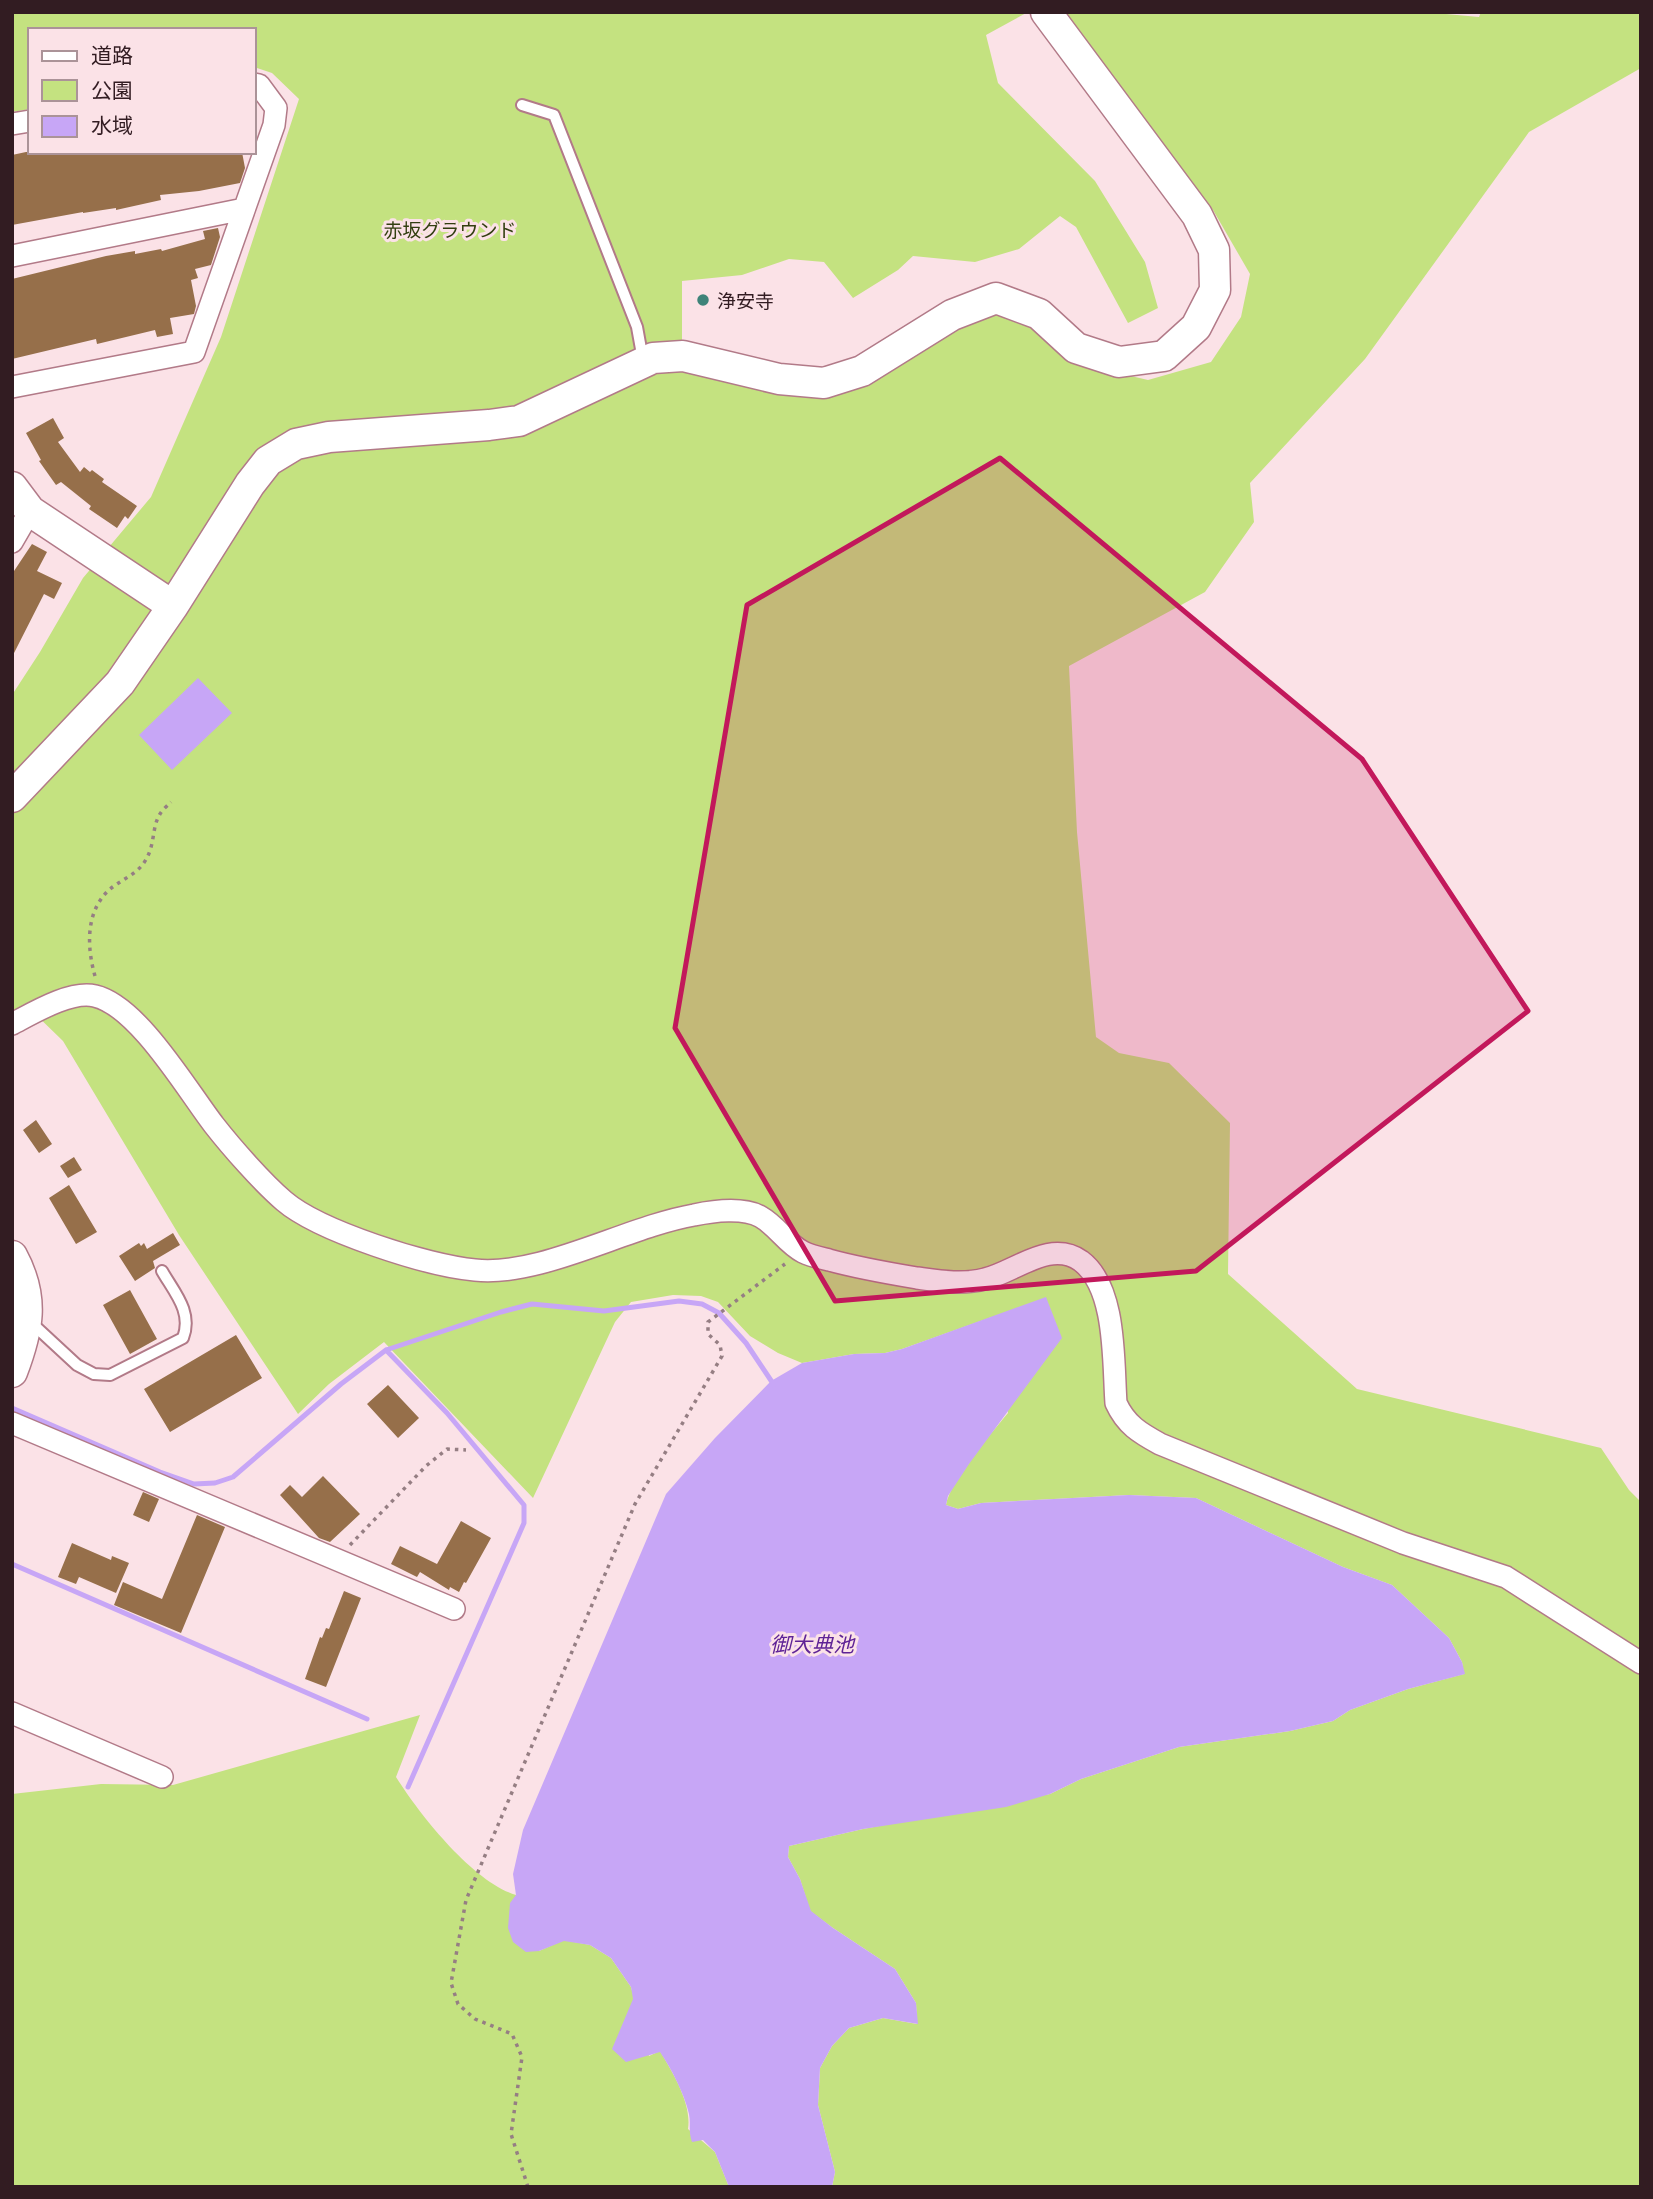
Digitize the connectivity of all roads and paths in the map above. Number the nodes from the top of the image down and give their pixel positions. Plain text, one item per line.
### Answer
1 (1046, 12) edge
2 (256, 84) edge
3 (522, 105) dead end
4 (244, 209) junction
5 (12, 256) edge
6 (643, 362) junction
7 (12, 387) edge
8 (12, 487) edge
9 (30, 511) junction
10 (12, 542) edge
11 (173, 606) junction
12 (12, 797) edge
13 (171, 802) dead end
14 (101, 998) junction
15 (12, 1024) edge
16 (798, 1249) junction
17 (12, 1256) edge
18 (162, 1271) dead end
19 (27, 1326) junction
20 (12, 1372) edge
21 (12, 1423) edge
22 (466, 1450) dead end
23 (336, 1559) junction
24 (454, 1609) dead end
25 (1641, 1663) edge
26 (12, 1713) edge
27 (162, 1777) dead end
28 (528, 2187) edge

1 - 6 street
2 - 4 street
3 - 6 lane
4 - 5 street
4 - 7 street
6 - 11 street
8 - 9 street
9 - 10 street
9 - 11 street
11 - 12 street
13 - 14 path
14 - 15 street
14 - 16 street
16 - 25 street
16 - 28 path
17 - 19 street
18 - 19 lane
19 - 20 street
21 - 23 street
22 - 23 path
23 - 24 street
26 - 27 street

